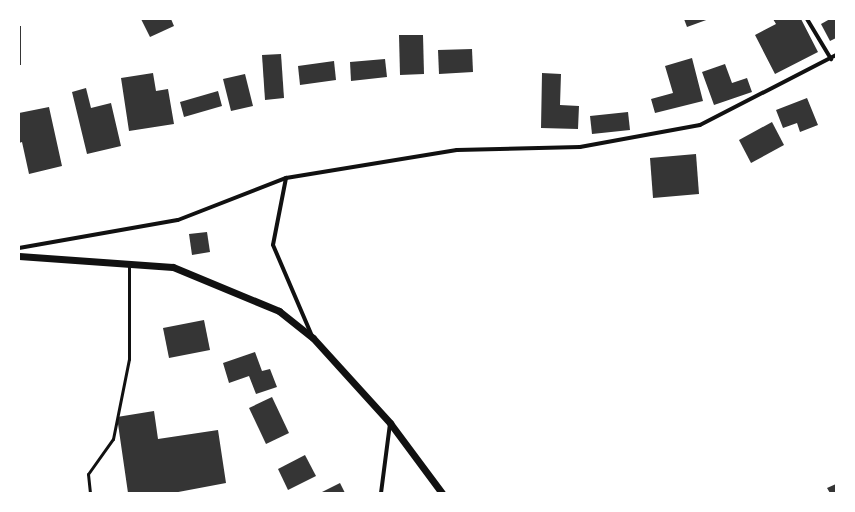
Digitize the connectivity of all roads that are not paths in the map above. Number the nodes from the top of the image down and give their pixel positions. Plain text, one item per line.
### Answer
1 (807, 19) edge
2 (836, 55) edge
3 (831, 59) junction
4 (286, 178) junction
5 (19, 248) edge
6 (19, 256) edge
7 (129, 264) junction
8 (313, 338) junction
9 (390, 423) junction
10 (90, 493) edge
11 (381, 493) edge
12 (442, 493) edge

1 - 3 street
2 - 3 street
3 - 4 street
4 - 5 street
4 - 8 street
6 - 7 street
7 - 8 street
7 - 10 lane
8 - 9 street
9 - 11 street
9 - 12 street

